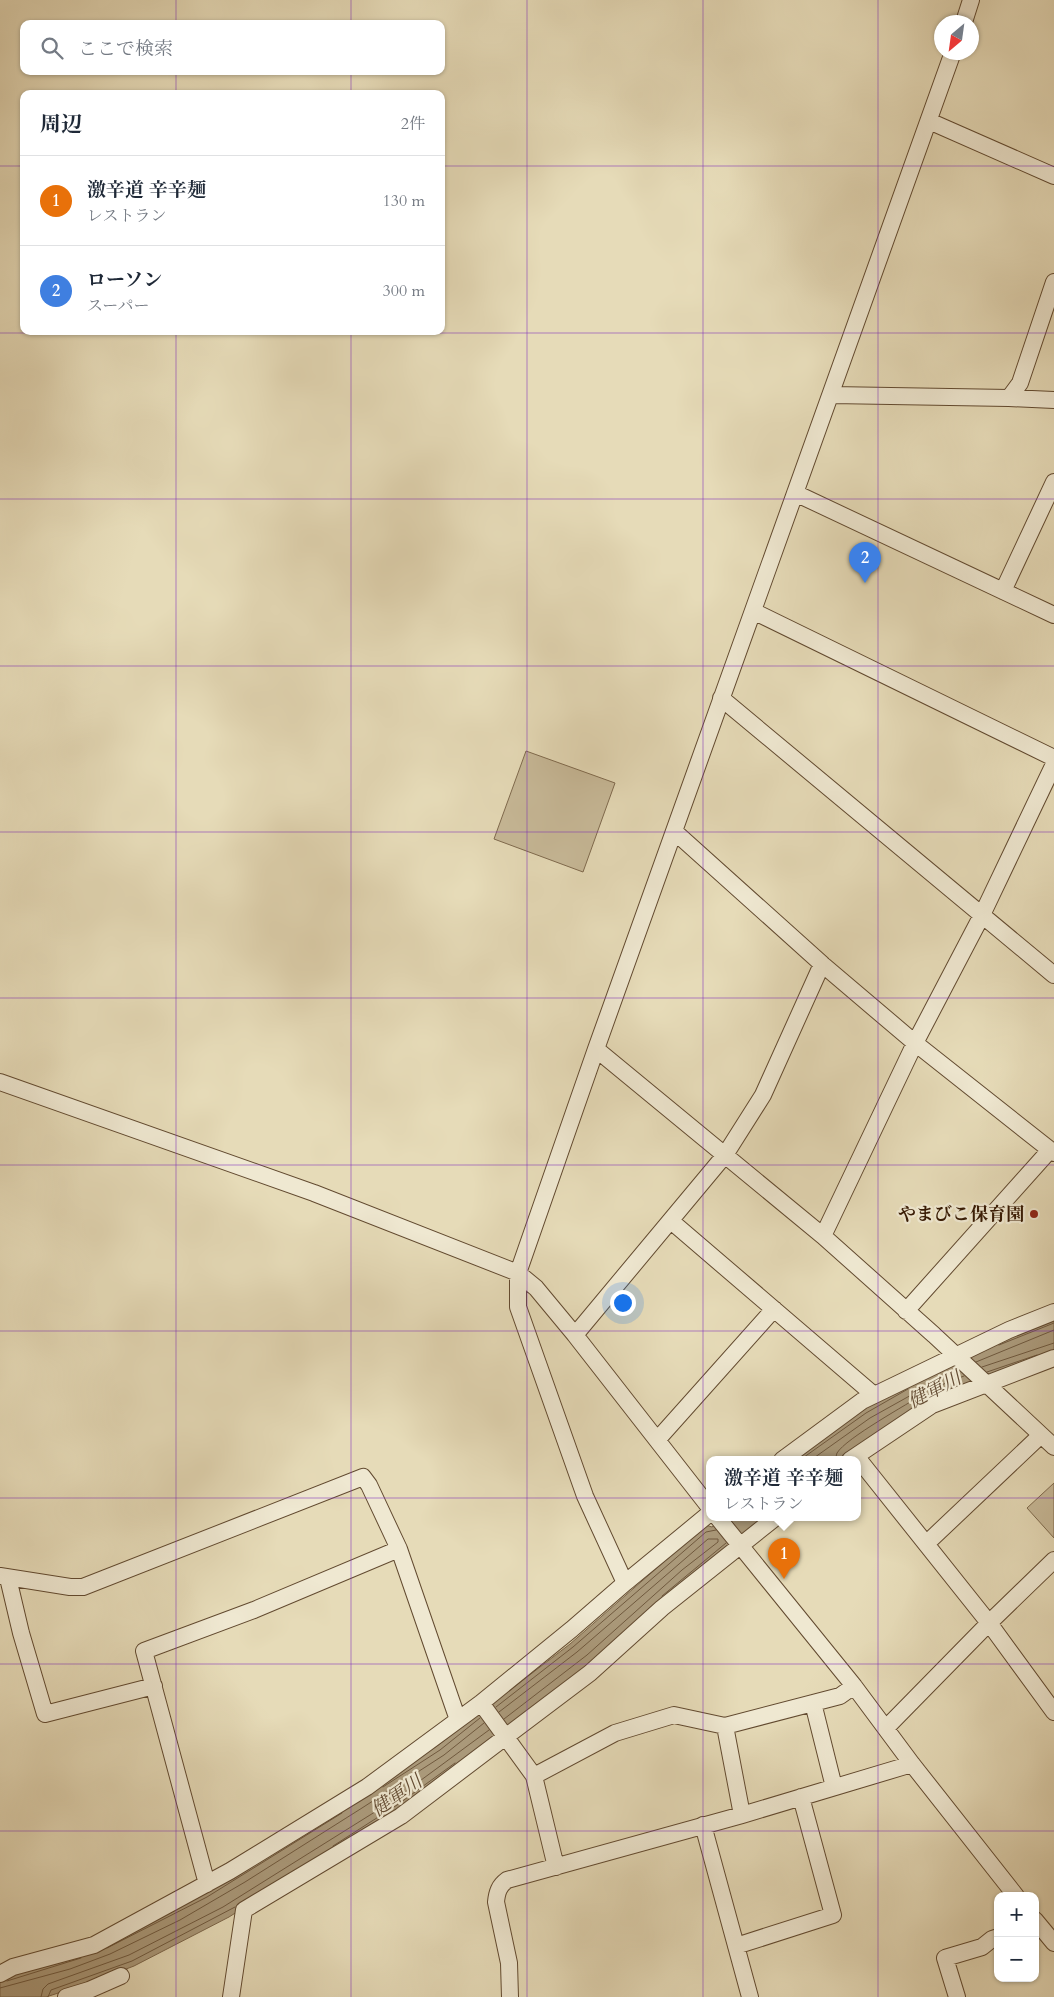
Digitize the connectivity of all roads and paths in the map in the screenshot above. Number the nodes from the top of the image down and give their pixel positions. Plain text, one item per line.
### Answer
1 (971, 0) edge
2 (966, 15) edge
3 (950, 60) edge
4 (929, 120) junction
5 (1054, 176) edge
6 (1054, 282) edge
7 (832, 395) junction
8 (1009, 398) junction
9 (1054, 400) edge
10 (1054, 482) edge
11 (795, 493) junction
12 (1003, 591) junction
13 (753, 611) junction
14 (1054, 615) edge
15 (721, 698) junction
16 (1054, 758) edge
17 (1054, 764) edge
18 (675, 832) junction
19 (982, 915) junction
20 (822, 964) junction
21 (1054, 975) edge
22 (915, 1042) junction
23 (596, 1049) junction
24 (0, 1082) edge
25 (1052, 1151) edge
26 (725, 1155) junction
27 (671, 1221) junction
28 (823, 1236) junction
29 (518, 1273) junction
30 (774, 1309) junction
31 (906, 1311) junction
32 (1054, 1312) edge
33 (575, 1335) junction
34 (955, 1355) junction
35 (1054, 1358) edge
36 (986, 1384) junction
37 (874, 1395) junction
38 (1041, 1435) junction
39 (658, 1439) junction
40 (1054, 1447) edge
41 (787, 1456) edge
42 (856, 1456) edge
43 (861, 1467) edge
44 (706, 1503) edge
45 (706, 1516) edge
46 (720, 1521) edge
47 (771, 1521) edge
48 (927, 1543) junction
49 (740, 1545) junction
50 (399, 1549) junction
51 (1052, 1567) edge
52 (4, 1577) edge
53 (625, 1583) junction
54 (989, 1623) junction
55 (154, 1686) junction
56 (854, 1686) junction
57 (482, 1703) junction
58 (813, 1703) junction
59 (1054, 1712) edge
60 (458, 1720) junction
61 (725, 1726) junction
62 (886, 1728) junction
63 (505, 1735) junction
64 (912, 1764) junction
65 (534, 1776) junction
66 (834, 1787) junction
67 (801, 1797) junction
68 (742, 1815) junction
69 (703, 1825) junction
70 (556, 1867) junction
71 (207, 1884) junction
72 (1013, 1892) edge
73 (1039, 1926) edge
74 (994, 1938) edge
75 (1054, 1943) edge
76 (736, 1946) junction
77 (0, 1974) edge
78 (121, 1976) dead end
79 (89, 1993) edge
80 (66, 1997) edge
81 (231, 1997) edge
82 (510, 1997) edge
83 (750, 1997) edge
84 (957, 1997) edge

1 - 2 street
3 - 4 street
4 - 5 street
4 - 7 street
6 - 8 street
7 - 8 street
7 - 11 street
8 - 9 street
10 - 12 street
11 - 12 street
11 - 13 street
12 - 14 street
13 - 15 street
13 - 16 street
15 - 18 street
15 - 19 street
17 - 19 street
18 - 20 street
18 - 23 street
19 - 21 street
19 - 22 street
20 - 22 street
20 - 26 street
22 - 25 street
22 - 28 street
23 - 26 street
23 - 29 street
24 - 29 street
25 - 31 street
26 - 27 street
26 - 28 street
27 - 30 street
27 - 33 street
28 - 31 street
29 - 33 street
29 - 53 street
30 - 37 street
30 - 39 street
31 - 34 street
32 - 34 street
33 - 39 street
34 - 36 street
34 - 37 street
35 - 36 street
36 - 38 street
36 - 42 street
37 - 41 street
38 - 40 street
38 - 48 street
39 - 44 street
43 - 48 street
45 - 53 street
46 - 49 street
47 - 49 street
48 - 54 street
49 - 56 street
49 - 63 street
50 - 52 street
50 - 55 street
50 - 60 street
51 - 54 street
52 - 55 street
53 - 57 street
54 - 59 street
54 - 62 street
55 - 71 street
56 - 58 street
56 - 62 street
57 - 60 street
57 - 63 street
58 - 61 street
58 - 66 street
60 - 71 street
61 - 65 street
61 - 68 street
62 - 64 street
63 - 65 street
63 - 81 street
64 - 66 street
64 - 72 street
65 - 70 street
66 - 67 street
67 - 68 street
67 - 76 street
68 - 69 street
69 - 70 street
69 - 76 street
70 - 82 street
71 - 77 street
73 - 75 street
74 - 84 street
76 - 83 street
78 - 79 street
79 - 80 street

